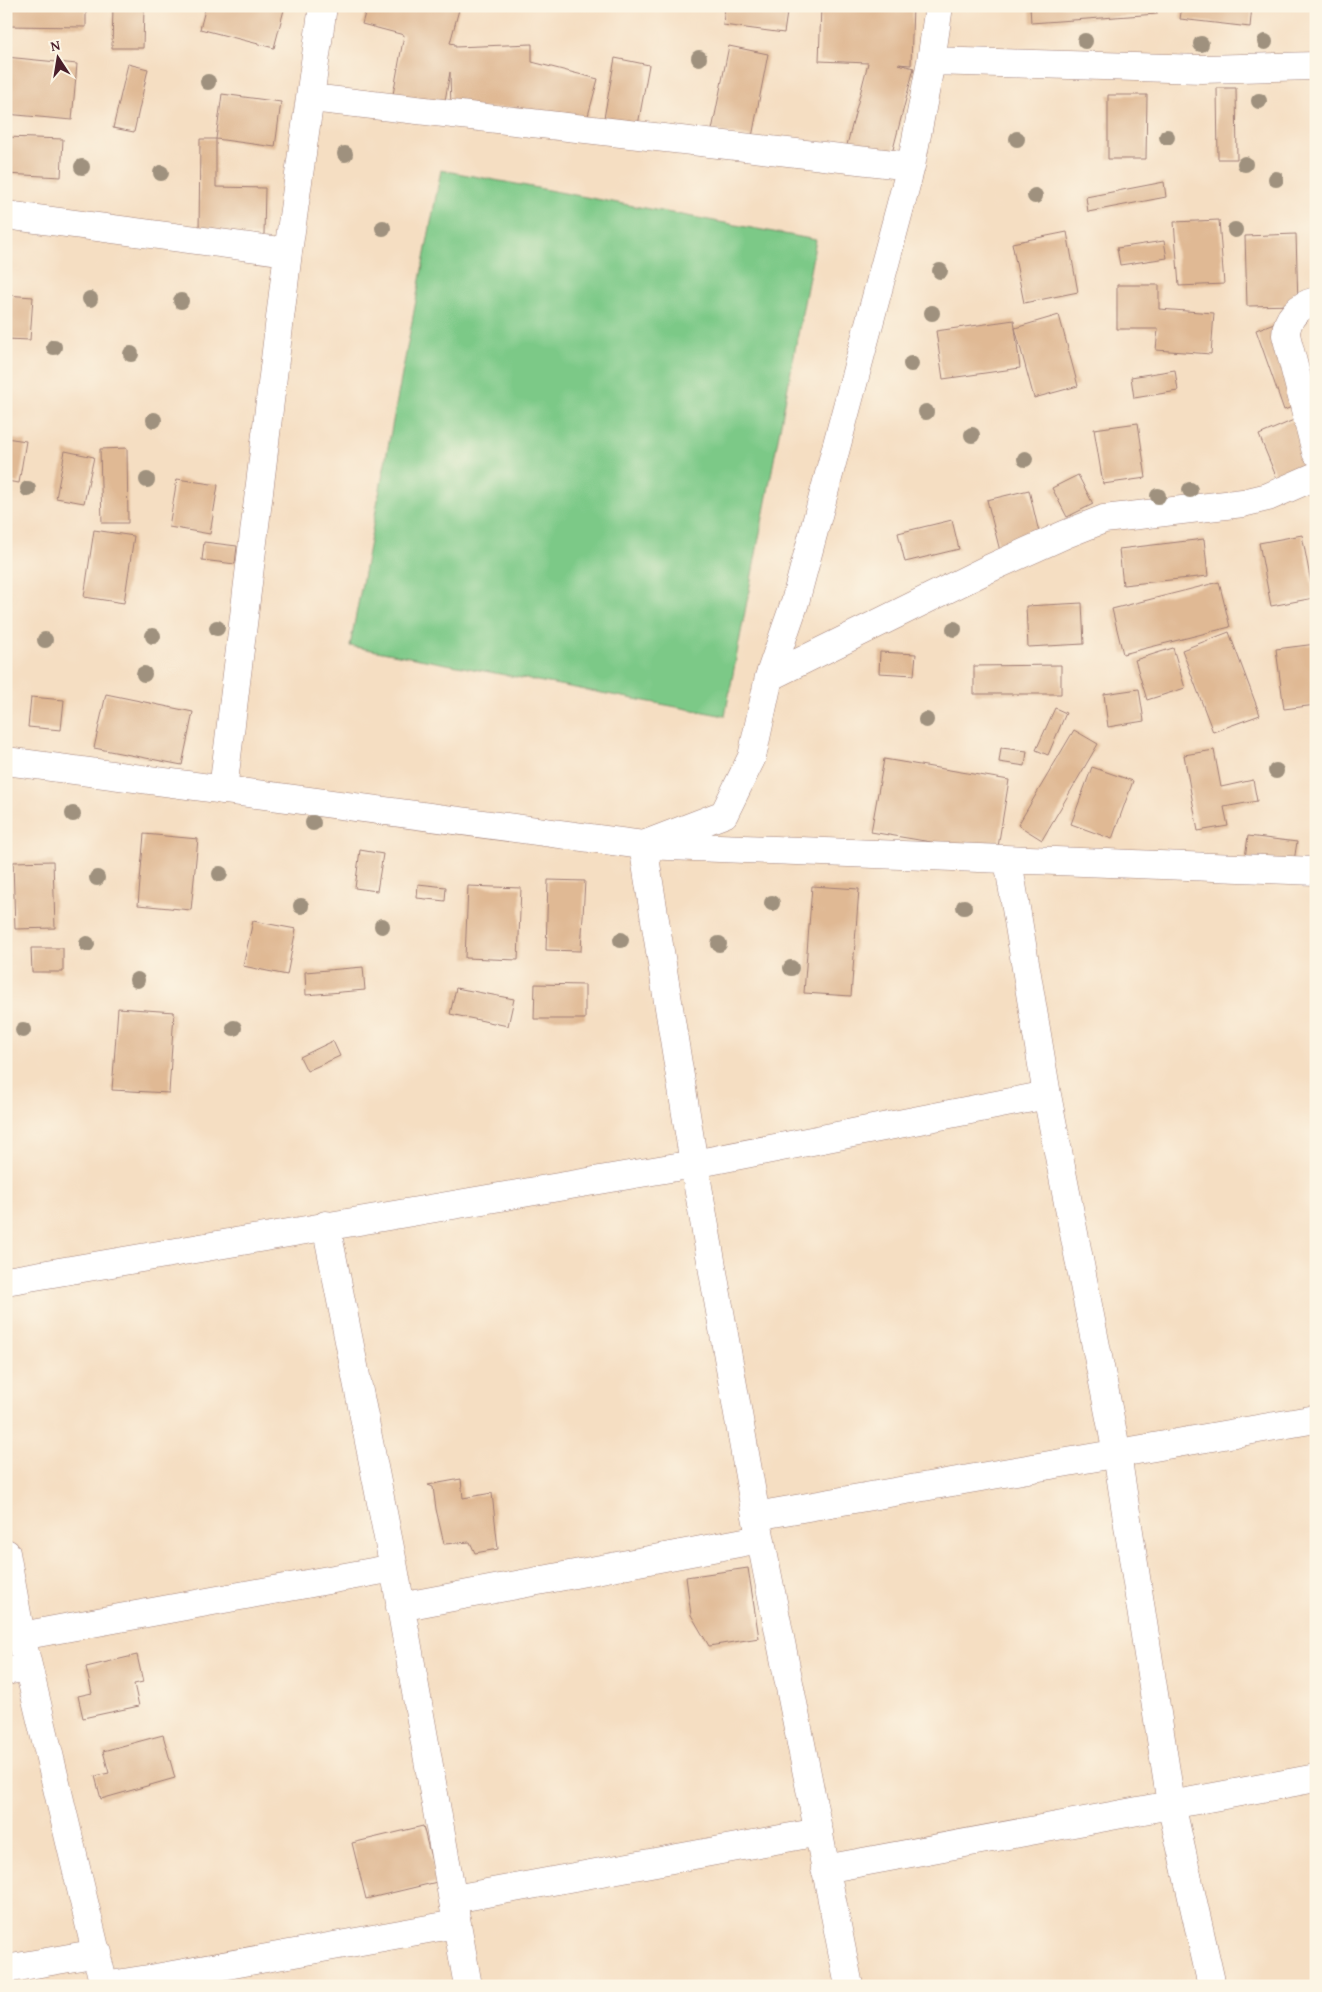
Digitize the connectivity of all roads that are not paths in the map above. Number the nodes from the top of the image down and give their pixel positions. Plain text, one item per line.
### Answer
1 (322, 6) edge
2 (939, 6) edge
3 (931, 61) junction
4 (1316, 66) edge
5 (311, 98) junction
6 (911, 166) junction
7 (6, 215) edge
8 (288, 252) junction
9 (1316, 301) edge
10 (1316, 452) edge
11 (1316, 476) edge
12 (769, 677) junction
13 (6, 760) edge
14 (223, 790) junction
15 (643, 845) junction
16 (1008, 860) junction
17 (1316, 871) edge
18 (1047, 1095) junction
19 (694, 1164) junction
20 (326, 1225) junction
21 (6, 1281) edge
22 (1316, 1419) edge
23 (1117, 1454) junction
24 (758, 1528) junction
25 (6, 1552) edge
26 (394, 1568) junction
27 (400, 1607) junction
28 (21, 1636) junction
29 (17, 1669) edge
30 (1316, 1778) edge
31 (1171, 1804) junction
32 (819, 1832) junction
33 (825, 1869) junction
34 (455, 1911) junction
35 (98, 1953) junction
36 (6, 1969) edge
37 (104, 1986) edge
38 (468, 1986) edge
39 (849, 1986) edge
40 (1212, 1986) edge

1 - 5 street
2 - 3 street
3 - 4 street
3 - 6 street
5 - 6 street
5 - 8 street
6 - 12 street
7 - 8 street
8 - 14 street
9 - 10 street
11 - 12 street
12 - 15 street
13 - 14 street
14 - 15 street
15 - 16 street
15 - 19 street
16 - 17 street
16 - 18 street
18 - 19 street
18 - 23 street
19 - 20 street
19 - 24 street
20 - 21 street
20 - 26 street
22 - 23 street
23 - 24 street
23 - 31 street
24 - 27 street
24 - 32 street
25 - 28 street
26 - 27 street
26 - 28 street
27 - 34 street
28 - 29 street
29 - 35 street
30 - 31 street
31 - 33 street
31 - 40 street
32 - 33 street
32 - 34 street
33 - 39 street
34 - 37 street
34 - 38 street
35 - 36 street
35 - 37 street

